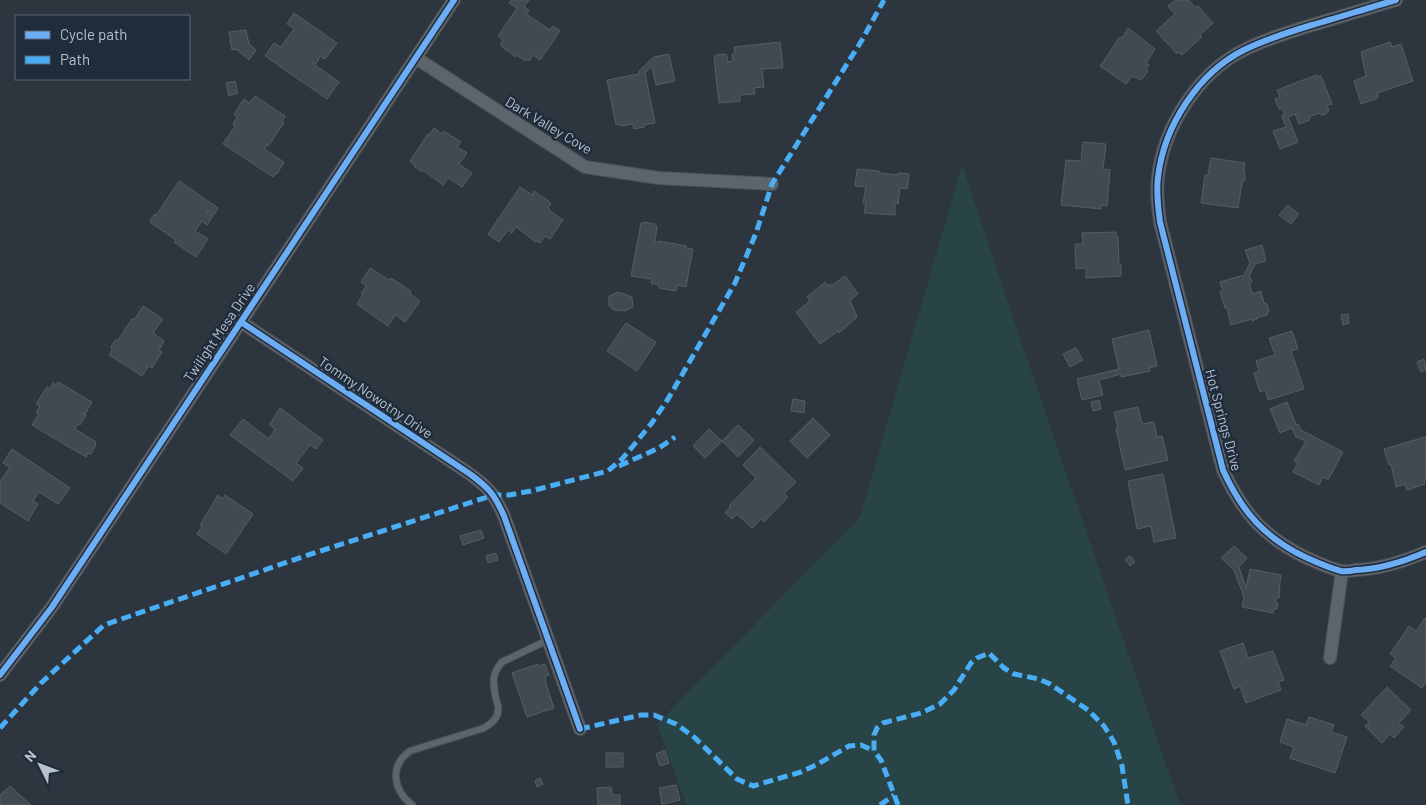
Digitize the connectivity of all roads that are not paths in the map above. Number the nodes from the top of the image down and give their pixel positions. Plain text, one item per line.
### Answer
1 (454, 0) edge
2 (1396, 0) edge
3 (416, 58) junction
4 (772, 184) dead end
5 (241, 322) junction
6 (1426, 552) edge
7 (1342, 571) junction
8 (548, 640) junction
9 (1330, 658) dead end
10 (0, 675) edge
11 (580, 729) dead end
12 (412, 805) edge

1 - 3 street, Twilight Mesa Drive
2 - 7 street, Hot Springs Drive
3 - 4 street, Dark Valley Cove
3 - 5 street, Twilight Mesa Drive
5 - 8 street, Tommy Nowotny Drive
5 - 10 street, Twilight Mesa Drive
6 - 7 street, Hot Springs Drive
7 - 9 street
8 - 11 street
8 - 12 lane

